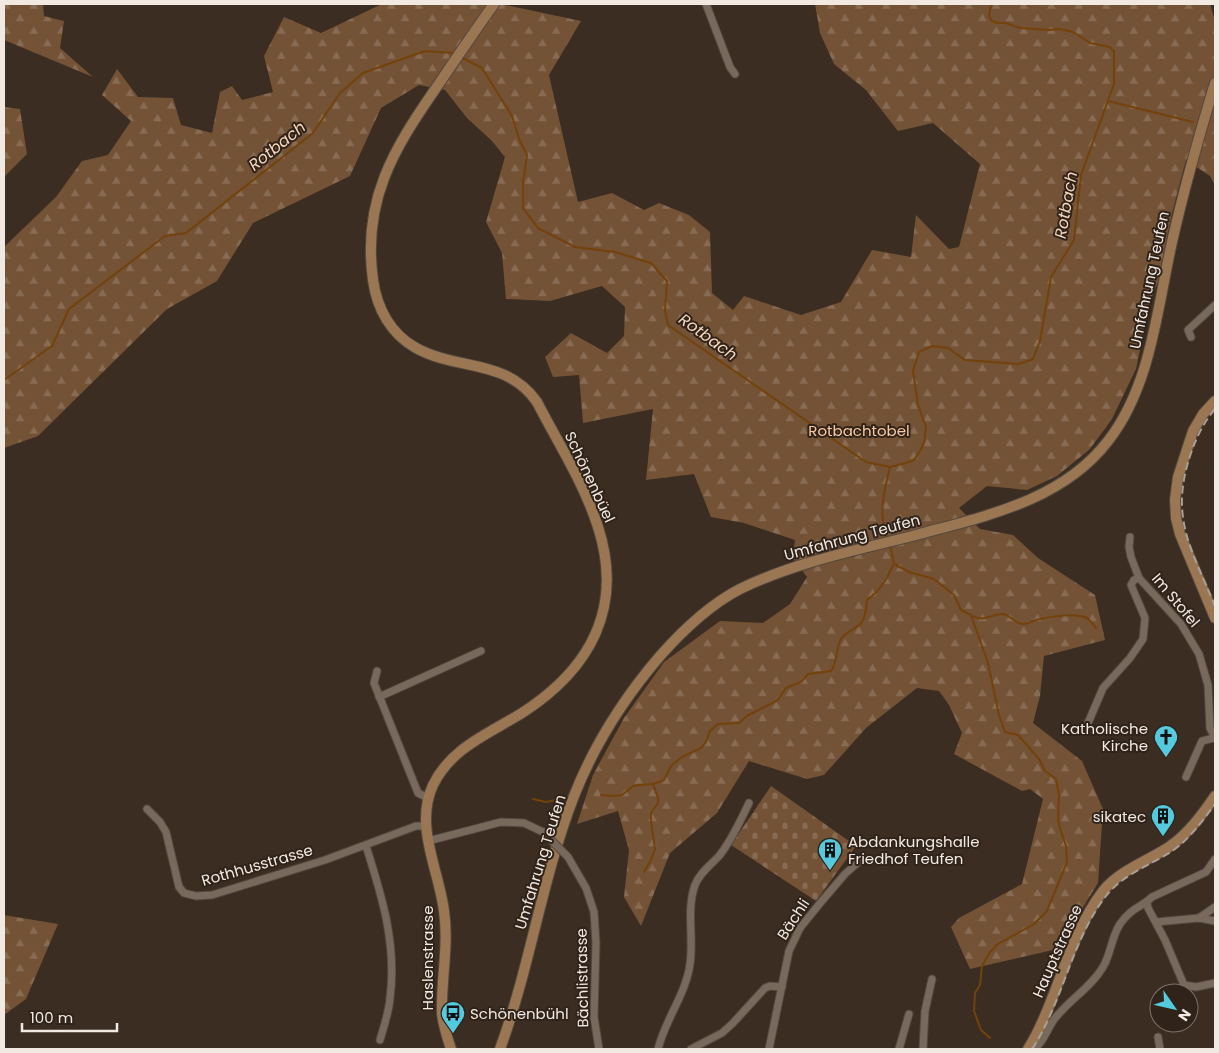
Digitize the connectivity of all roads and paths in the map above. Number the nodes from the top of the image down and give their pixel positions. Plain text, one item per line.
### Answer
1 (494, 4) edge
2 (706, 4) edge
3 (735, 74) dead end
4 (1215, 84) edge
5 (1215, 305) edge
6 (1191, 337) dead end
7 (1215, 400) edge
8 (1130, 537) dead end
9 (1139, 578) junction
10 (1215, 618) edge
11 (481, 651) dead end
12 (378, 671) dead end
13 (379, 697) junction
14 (530, 707) joint
15 (1088, 723) dead end
16 (1215, 738) edge
17 (1186, 777) dead end
18 (1215, 796) edge
19 (428, 798) junction
20 (749, 803) dead end
21 (148, 809) dead end
22 (426, 826) junction
23 (428, 841) junction
24 (366, 846) junction
25 (863, 858) dead end
26 (1215, 859) edge
27 (1147, 903) junction
28 (1215, 906) edge
29 (1198, 918) junction
30 (1215, 921) edge
31 (1156, 922) junction
32 (932, 979) dead end
33 (1215, 983) edge
34 (782, 987) junction
35 (909, 1014) dead end
36 (1158, 1037) dead end
37 (380, 1040) dead end
38 (1030, 1047) edge
39 (450, 1049) edge
40 (500, 1049) edge
41 (599, 1049) edge
42 (658, 1049) edge
43 (692, 1049) edge
44 (769, 1049) edge
45 (899, 1049) edge
46 (923, 1049) edge
47 (1160, 1049) edge

1 - 14 street, Schönenbüel
2 - 3 street
4 - 40 street, Umfahrung Teufen
5 - 6 street
7 - 10 street
8 - 9 street, Im Stofel
9 - 15 street
9 - 16 street, Im Stofel
11 - 13 street
12 - 13 street
13 - 19 street
14 - 19 street, Haslenstrasse
16 - 17 street
18 - 38 street, Hauptstrasse
19 - 22 street, Haslenstrasse
20 - 42 street
21 - 24 street, Rothhusstrasse
22 - 23 street, Haslenstrasse
22 - 24 street, Rothhusstrasse
23 - 39 street, Haslenstrasse
23 - 41 street, Bächlistrasse, bridge
24 - 37 street
25 - 34 street, Bächli
26 - 27 street
27 - 31 street
27 - 38 street
28 - 29 street
29 - 30 street
29 - 31 street
31 - 33 street
32 - 46 street
34 - 43 street
34 - 44 street, Bächli
35 - 45 street
36 - 47 street

